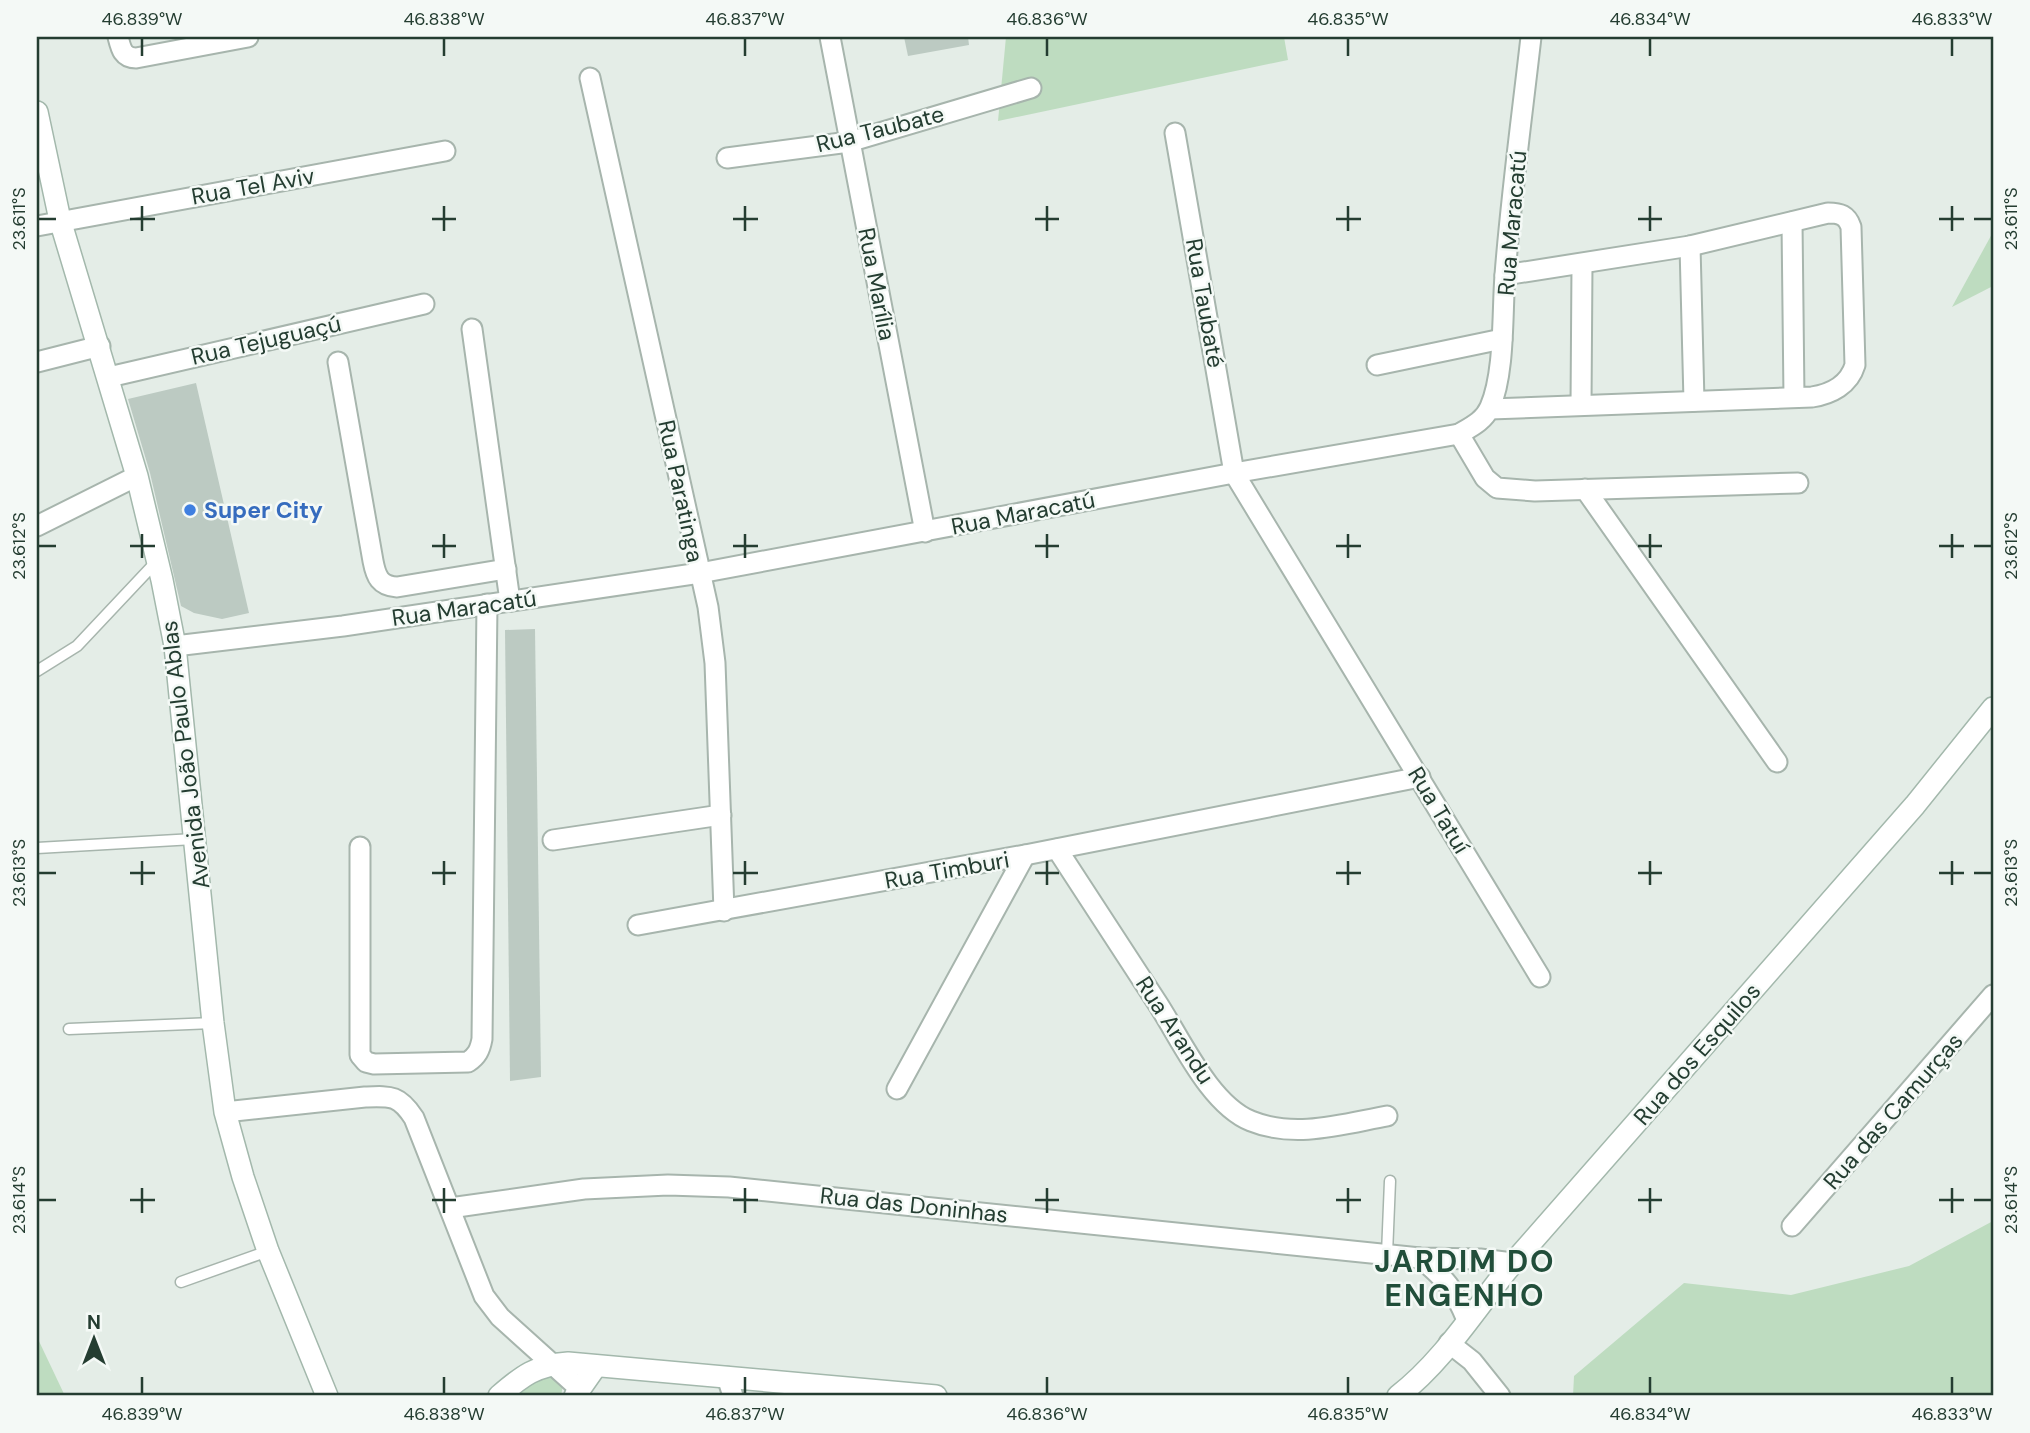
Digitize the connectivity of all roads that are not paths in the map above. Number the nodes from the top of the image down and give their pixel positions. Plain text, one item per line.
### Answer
1 (118, 37) edge
2 (248, 37) edge
3 (830, 37) edge
4 (1531, 37) edge
5 (590, 78) dead end
6 (1031, 88) dead end
7 (37, 112) edge
8 (1175, 133) dead end
9 (849, 142) junction
10 (445, 151) dead end
11 (727, 158) dead end
12 (60, 220) junction
13 (1792, 222) junction
14 (37, 226) edge
15 (1690, 246) junction
16 (1583, 264) junction
17 (1505, 275) junction
18 (424, 304) dead end
19 (472, 329) dead end
20 (1502, 339) junction
21 (100, 346) junction
22 (37, 362) edge
23 (338, 362) dead end
24 (1377, 365) dead end
25 (109, 377) junction
26 (1794, 397) junction
27 (1694, 401) junction
28 (1581, 405) junction
29 (1490, 409) junction
30 (1459, 434) junction
31 (1234, 473) junction
32 (137, 476) junction
33 (1798, 483) dead end
34 (1585, 489) junction
35 (37, 526) edge
36 (925, 532) junction
37 (158, 561) junction
38 (506, 569) junction
39 (700, 573) junction
40 (510, 601) junction
41 (487, 604) junction
42 (175, 646) junction
43 (37, 671) edge
44 (1993, 708) edge
45 (1777, 762) dead end
46 (1420, 777) junction
47 (721, 814) junction
48 (194, 839) junction
49 (552, 840) dead end
50 (360, 847) dead end
51 (37, 848) edge
52 (1057, 849) junction
53 (1025, 855) junction
54 (724, 911) junction
55 (638, 925) dead end
56 (1540, 977) dead end
57 (1993, 995) edge
58 (213, 1023) junction
59 (69, 1029) dead end
60 (897, 1089) dead end
61 (225, 1112) junction
62 (1387, 1116) dead end
63 (1390, 1181) dead end
64 (450, 1209) junction
65 (1792, 1226) dead end
66 (268, 1251) junction
67 (1387, 1254) junction
68 (1420, 1258) junction
69 (1513, 1263) junction
70 (181, 1282) dead end
71 (1467, 1320) junction
72 (1449, 1343) junction
73 (554, 1364) junction
74 (596, 1366) junction
75 (730, 1387) edge
76 (578, 1393) edge
77 (327, 1396) edge
78 (499, 1396) edge
79 (922, 1396) edge
80 (1398, 1396) edge
81 (1500, 1396) edge

1 - 2 street
3 - 9 street, Rua Marília
4 - 17 street, Rua Maracatú
5 - 39 street, Rua Paratinga
6 - 9 street, Rua Taubate
7 - 12 street, Avenida João Paulo Ablas
8 - 31 street, Rua Taubaté
9 - 11 street, Rua Taubate
9 - 36 street, Rua Marília
10 - 12 street, Rua Tel Aviv
12 - 14 street, Rua Tel Aviv
12 - 21 street, Avenida João Paulo Ablas
13 - 15 street
13 - 26 street
13 - 26 street
15 - 16 street
15 - 27 street
16 - 17 street
16 - 28 street
17 - 20 street, Rua Maracatú
18 - 25 street, Rua Tejuguaçú
19 - 38 street
20 - 24 street
20 - 29 street, Rua Maracatú
21 - 22 street
21 - 25 street, Avenida João Paulo Ablas
23 - 38 street
25 - 32 street, Avenida João Paulo Ablas
26 - 27 street
27 - 28 street
28 - 29 street
29 - 30 street, Rua Maracatú
30 - 31 street, Rua Maracatú
30 - 34 street
31 - 36 street, Rua Maracatú
31 - 46 street, Rua Tatuí
32 - 35 street
32 - 37 street, Avenida João Paulo Ablas
33 - 34 street
34 - 45 street
36 - 39 street, Rua Maracatú
37 - 42 street, Avenida João Paulo Ablas
37 - 43 lane
38 - 40 street
39 - 40 street, Rua Maracatú
39 - 47 street, Rua Paratinga
40 - 41 street, Rua Maracatú
41 - 42 street, Rua Maracatú
41 - 50 street
42 - 48 street, Avenida João Paulo Ablas
44 - 69 street, Rua dos Esquilos
46 - 52 street, Rua Timburi
46 - 56 street, Rua Tatuí
47 - 49 street
47 - 54 street, Rua Paratinga
48 - 51 lane
48 - 58 street, Avenida João Paulo Ablas
52 - 53 street, Rua Timburi
52 - 62 street, Rua Arandu
53 - 54 street, Rua Timburi
53 - 60 street
54 - 55 street, Rua Timburi
57 - 65 street, Rua das Camurças
58 - 59 lane
58 - 61 street, Avenida João Paulo Ablas
61 - 64 street
61 - 66 street, Avenida João Paulo Ablas
63 - 67 lane
64 - 67 street, Rua das Doninhas
64 - 73 street
66 - 70 lane
66 - 77 street, Avenida João Paulo Ablas
67 - 68 street, Rua das Doninhas
68 - 69 street, Rua das Doninhas
68 - 71 street
69 - 71 street, Rua dos Esquilos
71 - 72 street, Rua dos Esquilos
72 - 80 street, Rua dos Esquilos
72 - 81 street
73 - 74 street
73 - 76 street
73 - 78 street
74 - 75 street
74 - 76 street
75 - 79 street

